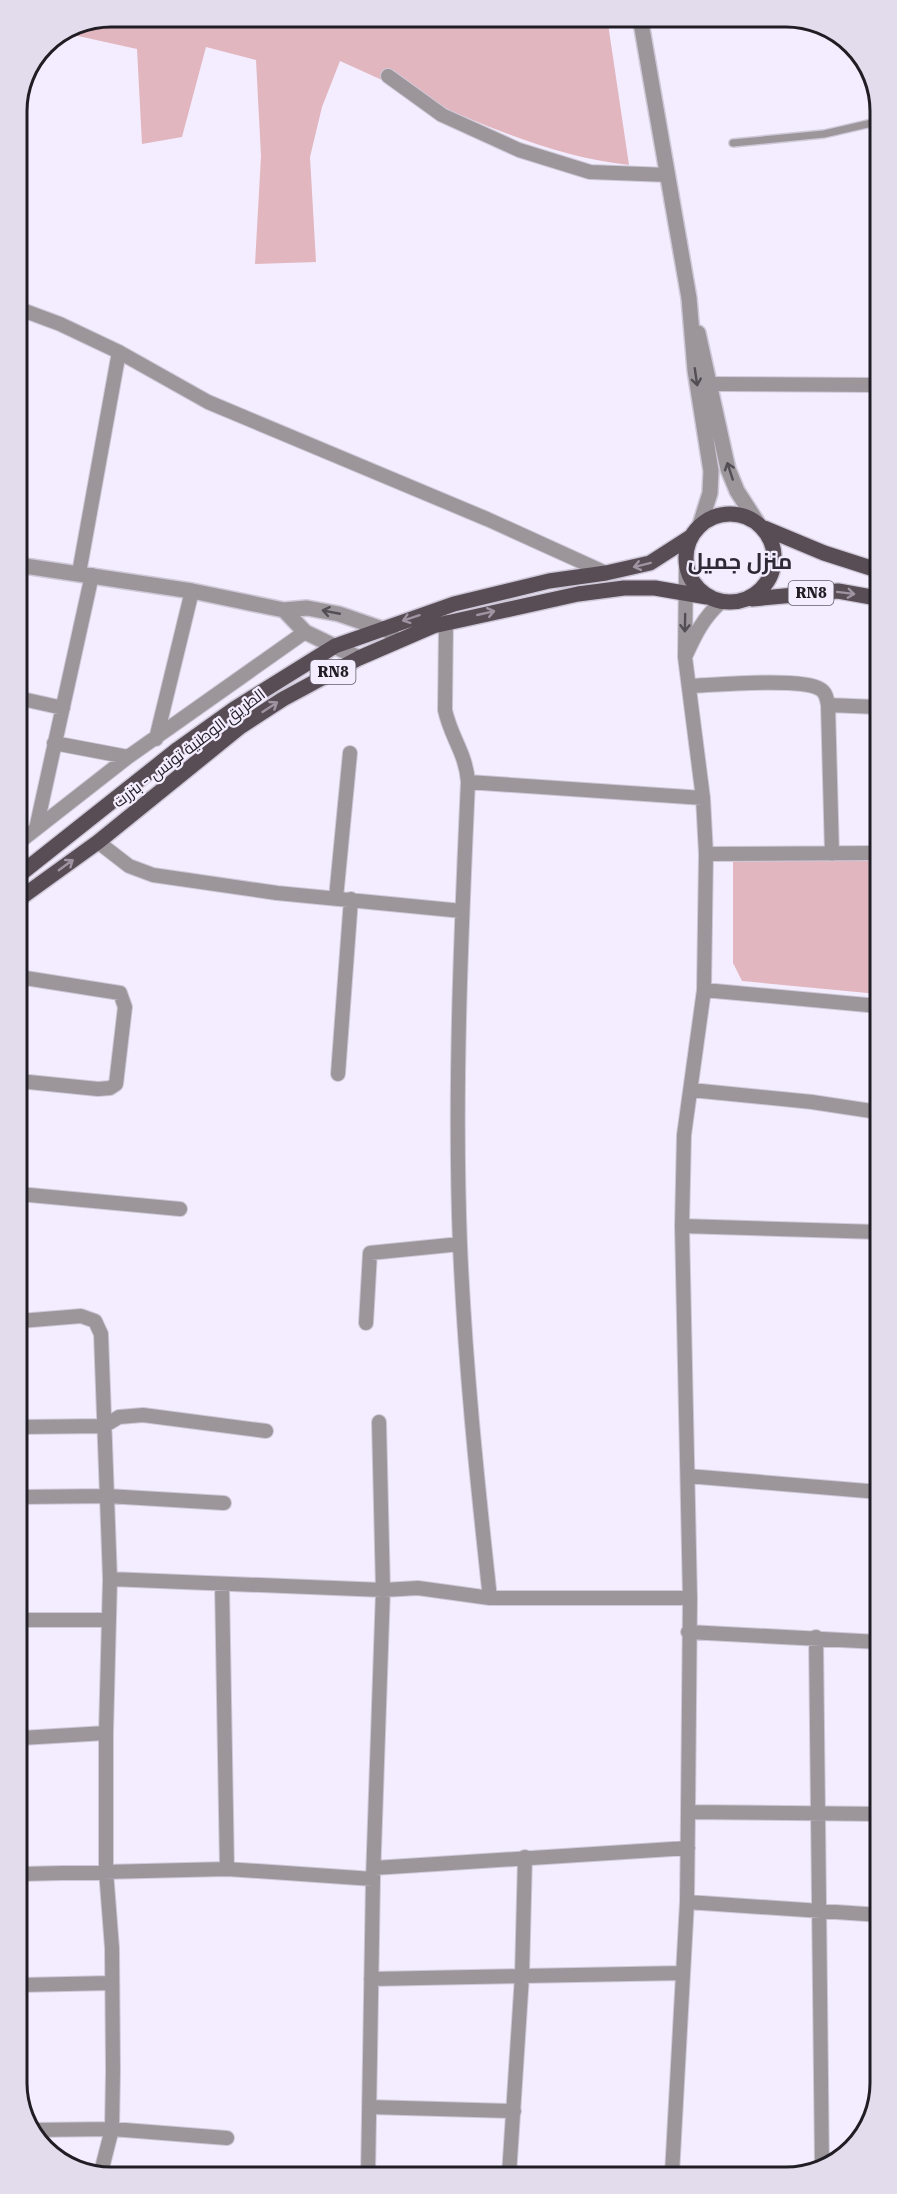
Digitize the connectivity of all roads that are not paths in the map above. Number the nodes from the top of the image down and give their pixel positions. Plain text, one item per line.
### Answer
1 (642, 27) edge
2 (388, 76) dead end
3 (870, 123) edge
4 (733, 143) dead end
5 (668, 175) junction
6 (689, 298) junction
7 (27, 312) edge
8 (119, 352) junction
9 (711, 384) junction
10 (870, 385) edge
11 (760, 525) junction
12 (696, 530) junction
13 (686, 565) junction
14 (27, 566) edge
15 (870, 568) edge
16 (606, 573) junction
17 (85, 574) junction
18 (192, 591) junction
19 (686, 591) junction
20 (870, 597) edge
21 (714, 599) junction
22 (746, 600) junction
23 (284, 610) junction
24 (446, 622) junction
25 (382, 628) junction
26 (305, 632) junction
27 (406, 638) junction
28 (335, 646) junction
29 (685, 657) junction
30 (359, 658) junction
31 (689, 686) junction
32 (27, 700) edge
33 (828, 705) junction
34 (870, 707) edge
35 (63, 708) junction
36 (156, 740) junction
37 (54, 742) junction
38 (350, 753) dead end
39 (128, 758) junction
40 (468, 782) junction
41 (703, 798) junction
42 (36, 829) junction
43 (27, 836) edge
44 (98, 842) junction
45 (870, 853) edge
46 (706, 854) junction
47 (832, 854) junction
48 (27, 868) edge
49 (27, 893) edge
50 (336, 898) junction
51 (351, 899) junction
52 (462, 911) junction
53 (27, 978) edge
54 (704, 990) junction
55 (870, 1005) edge
56 (338, 1074) dead end
57 (27, 1082) edge
58 (691, 1090) junction
59 (870, 1111) edge
60 (27, 1195) edge
61 (180, 1209) dead end
62 (682, 1226) junction
63 (870, 1232) edge
64 (460, 1244) junction
65 (27, 1321) edge
66 (366, 1323) dead end
67 (379, 1422) dead end
68 (104, 1426) junction
69 (27, 1427) edge
70 (266, 1431) dead end
71 (688, 1476) junction
72 (870, 1491) edge
73 (107, 1496) junction
74 (27, 1497) edge
75 (224, 1503) dead end
76 (110, 1579) junction
77 (222, 1585) junction
78 (383, 1590) junction
79 (490, 1598) junction
80 (690, 1598) junction
81 (27, 1620) edge
82 (108, 1620) junction
83 (688, 1632) junction
84 (816, 1637) junction
85 (870, 1641) edge
86 (106, 1733) junction
87 (27, 1737) edge
88 (688, 1812) junction
89 (820, 1813) junction
90 (870, 1814) edge
91 (688, 1848) junction
92 (525, 1857) junction
93 (227, 1869) junction
94 (106, 1871) junction
95 (27, 1874) edge
96 (374, 1874) junction
97 (687, 1902) junction
98 (819, 1911) junction
99 (870, 1914) edge
100 (683, 1973) junction
101 (522, 1976) junction
102 (371, 1979) junction
103 (111, 1983) junction
104 (27, 1985) edge
105 (369, 2107) junction
106 (514, 2111) junction
107 (112, 2129) junction
108 (42, 2130) edge
109 (227, 2138) dead end
110 (822, 2159) edge
111 (102, 2166) edge
112 (368, 2167) edge
113 (510, 2167) edge
114 (672, 2167) edge

1 - 5 street
2 - 5 street
3 - 4 lane
5 - 6 street
6 - 9 street
6 -> 12 street
7 - 8 street
8 - 16 street
8 - 17 street
9 - 10 street
11 -> 9 street
11 - 12 main road, RN8
11 - 15 main road, RN8
11 - 22 main road, RN8
12 - 13 main road
12 -> 16 main road, الطريق الوطنية تونس - بنزرت / RN8
13 - 19 street
13 - 21 main road
14 - 17 street
16 -> 25 main road, الطريق الوطنية تونس - بنزرت / RN8
17 - 18 street
17 - 35 street
18 - 23 street
18 - 36 street
19 - 21 main road, الطريق الوطنية تونس - بنزرت / RN8
24 -> 19 main road, الطريق الوطنية تونس - بنزرت / RN8
19 -> 29 street
22 -> 20 main road, RN8
21 - 22 main road, RN8
21 - 29 street
25 -> 23 street
23 - 26 street
24 - 27 main road, الطريق الوطنية تونس - بنزرت / RN8
24 - 40 street
25 - 27 street
25 - 28 main road, الطريق الوطنية تونس - بنزرت / RN8
26 - 28 street
26 - 36 street
27 - 30 main road, الطريق الوطنية تونس - بنزرت / RN8
28 - 30 street
28 - 48 main road, الطريق الوطنية تونس - بنزرت / RN8
29 - 31 street
44 -> 30 main road, الطريق الوطنية تونس - بنزرت / RN8
31 - 33 street
31 - 41 street
32 - 35 street
33 - 34 street
33 - 47 street
35 - 37 street
36 - 39 street
37 - 39 street
37 - 42 street
38 - 50 street
39 - 42 street
40 - 41 street
40 - 52 street
41 - 46 street
42 - 43 street
49 -> 44 main road, الطريق الوطنية تونس - بنزرت / RN8
44 - 50 street
45 - 47 street
46 - 47 street
46 - 54 street
50 - 51 street
51 - 52 street
51 - 56 street
52 - 64 street
53 - 57 street
54 - 55 street
54 - 58 street
58 - 59 street
58 - 62 street
60 - 61 street
62 - 63 street
62 - 71 street
64 - 66 street
64 - 79 street
65 - 68 street
67 - 78 street
68 - 69 street
68 - 70 street
68 - 73 street
71 - 72 street
71 - 80 street
73 - 74 street
73 - 75 street
73 - 76 street
76 - 77 street
76 - 82 street
77 - 78 street
77 - 93 street
78 - 79 street
78 - 96 street
79 - 80 street
80 - 83 street
81 - 82 street
82 - 86 street
83 - 84 street
83 - 88 street
84 - 85 street
84 - 89 street
86 - 87 street
86 - 94 street
88 - 89 street
88 - 91 street
89 - 90 street
89 - 98 street
91 - 92 street
91 - 97 street
92 - 96 street
92 - 101 street
93 - 94 street
93 - 96 street
94 - 95 street
94 - 103 street
96 - 102 street
97 - 98 street
97 - 100 street
98 - 99 street
98 - 110 street
100 - 101 street
100 - 114 street
101 - 102 street
101 - 106 street
102 - 105 street
103 - 104 street
103 - 107 street
105 - 106 street
105 - 112 street
106 - 113 street
107 - 108 street
107 - 109 street
107 - 111 street

